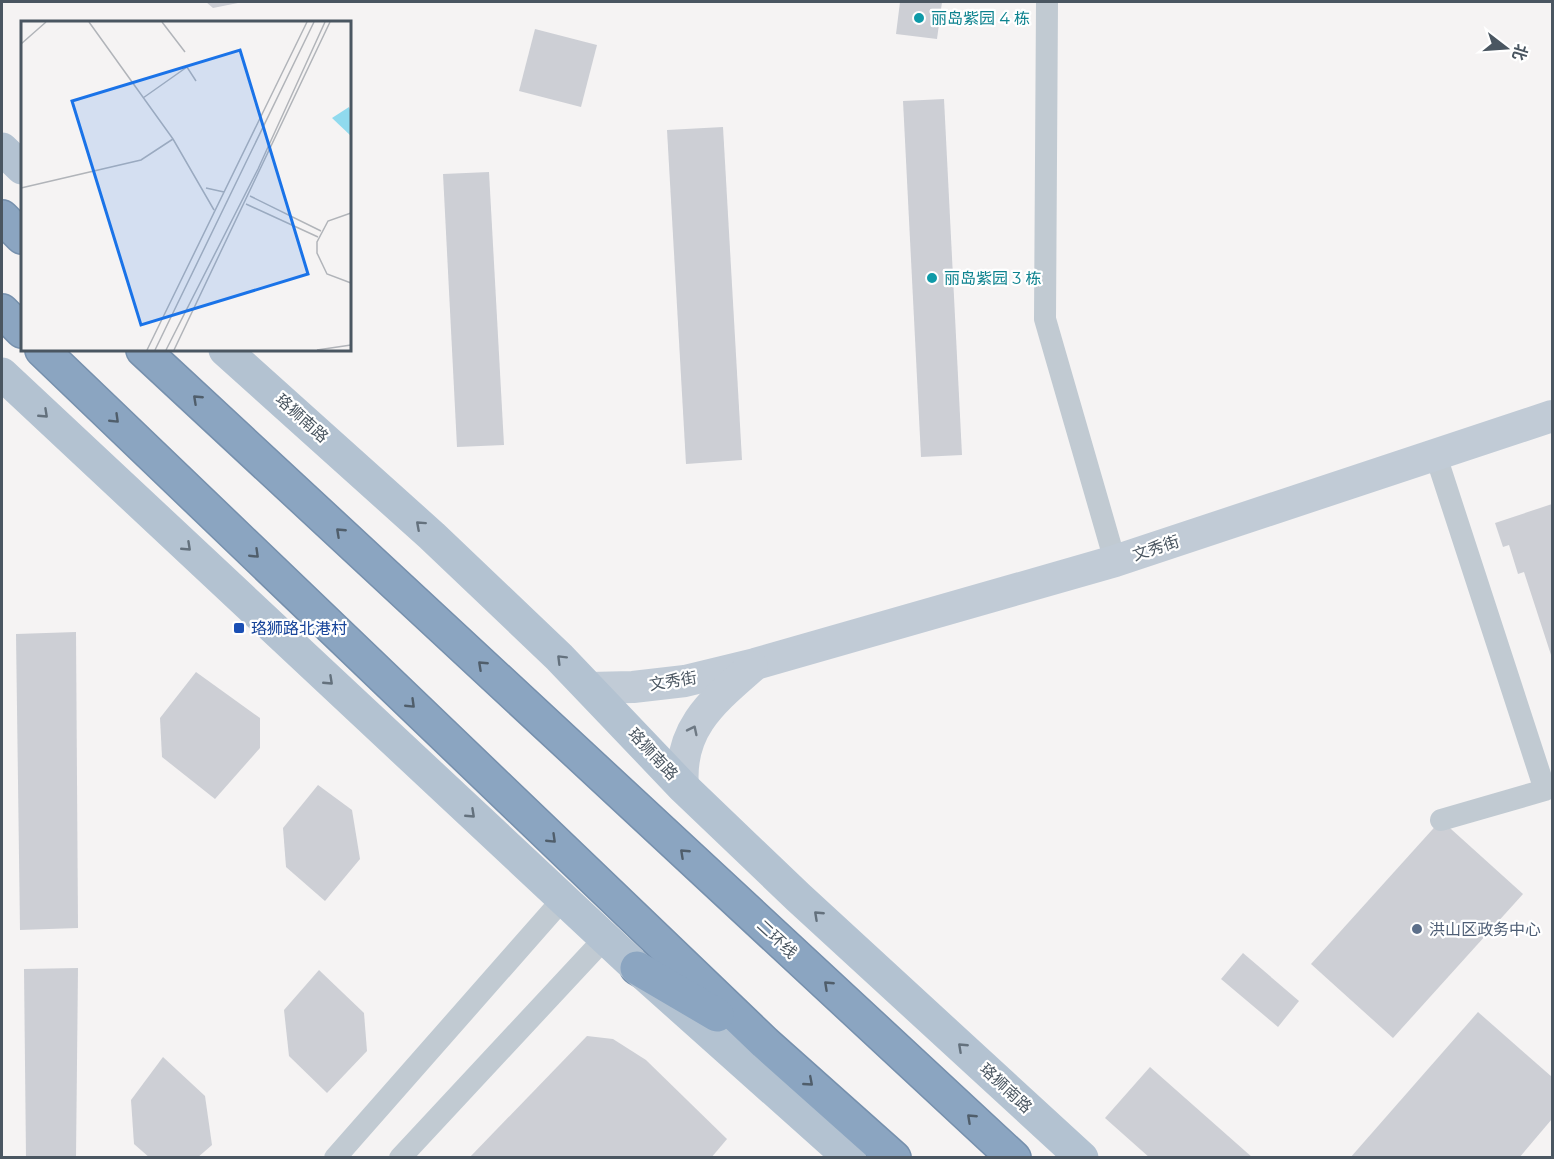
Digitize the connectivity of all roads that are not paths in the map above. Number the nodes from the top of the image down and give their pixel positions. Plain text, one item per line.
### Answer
1 (1047, 2) edge
2 (2, 149) edge
3 (21, 167) edge
4 (2, 217) edge
5 (21, 236) edge
6 (2, 311) edge
7 (21, 330) edge
8 (43, 351) edge
9 (144, 351) edge
10 (226, 351) edge
11 (2, 374) edge
12 (1552, 416) edge
13 (1436, 456) junction
14 (1115, 561) junction
15 (755, 664) junction
16 (590, 688) junction
17 (683, 787) junction
18 (1441, 820) dead end
19 (563, 899) junction
20 (605, 938) junction
21 (637, 968) junction
22 (765, 1043) junction
23 (334, 1158) edge
24 (400, 1158) edge
25 (850, 1158) edge
26 (894, 1158) edge
27 (1014, 1158) edge
28 (1082, 1158) edge

1 - 14 street
2 - 3 main road
4 - 5 highway
6 - 7 highway
8 -> 22 highway
27 -> 9 highway, 二环线
16 -> 10 main road, 珞狮南路
11 -> 19 main road
12 - 13 street, 文秀街
13 - 14 street, 文秀街
13 - 18 street
14 - 15 street, 文秀街
15 - 16 street, 文秀街
17 -> 15 street, 文秀街
16 - 17 main road, 珞狮南路
28 -> 17 main road, 珞狮南路
19 - 20 main road
19 - 23 street
20 - 21 main road
20 - 24 street
21 - 22 highway
21 - 25 main road
22 -> 26 highway

